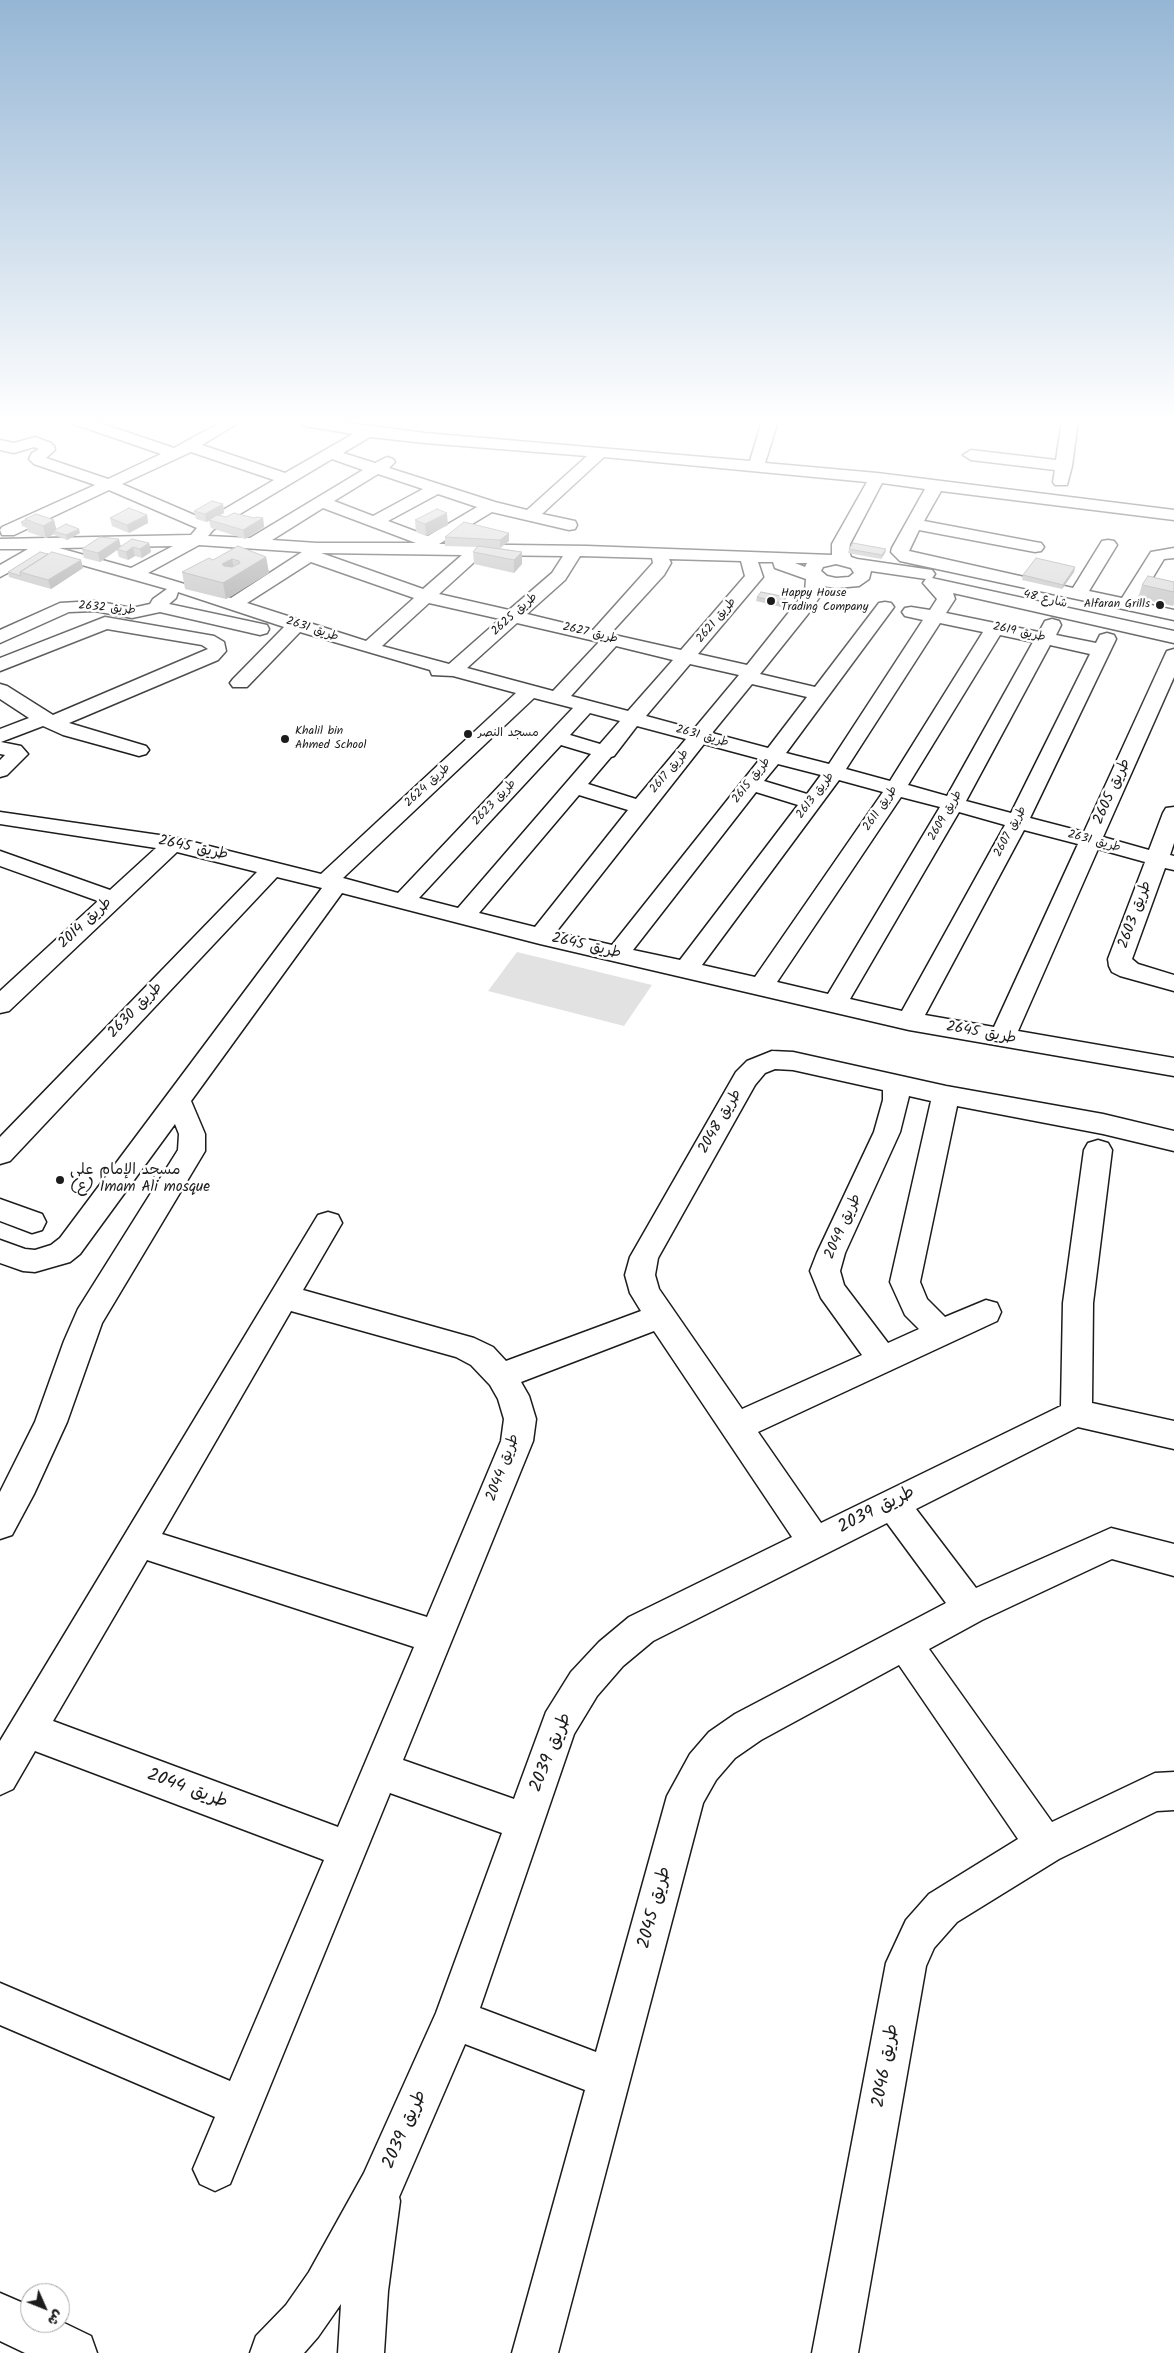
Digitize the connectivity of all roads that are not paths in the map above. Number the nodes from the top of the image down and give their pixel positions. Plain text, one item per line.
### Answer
1 (203, 531) edge
2 (274, 531) edge
3 (395, 531) edge
4 (450, 531) edge
5 (848, 531) edge
6 (912, 531) edge
7 (963, 531) edge
8 (196, 540) junction
9 (256, 542) junction
10 (0, 544) edge
11 (1108, 545) dead end
12 (42, 546) junction
13 (425, 546) junction
14 (477, 550) junction
15 (313, 552) junction
16 (550, 552) junction
17 (1174, 553) edge
18 (572, 555) junction
19 (660, 559) junction
20 (749, 562) junction
21 (919, 567) junction
22 (848, 569) junction
23 (0, 572) edge
24 (131, 574) junction
25 (815, 576) junction
26 (1013, 580) junction
27 (932, 583) junction
28 (179, 588) junction
29 (1078, 594) junction
30 (428, 597) junction
31 (233, 604) junction
32 (1127, 605) junction
33 (885, 607) dead end
34 (941, 607) junction
35 (162, 608) junction
36 (802, 610) junction
37 (911, 612) dead end
38 (1174, 615) edge
39 (513, 617) junction
40 (298, 625) junction
41 (143, 628) junction
42 (995, 628) junction
43 (1174, 630) edge
44 (1049, 632) junction
45 (0, 637) edge
46 (1174, 637) edge
47 (606, 638) junction
48 (1106, 638) junction
49 (369, 648) junction
50 (1174, 654) edge
51 (688, 656) junction
52 (0, 665) edge
53 (452, 671) junction
54 (749, 675) junction
55 (240, 683) dead end
56 (0, 690) edge
57 (529, 692) junction
58 (818, 694) junction
59 (557, 699) junction
60 (586, 706) junction
61 (636, 719) junction
62 (48, 721) junction
63 (0, 736) edge
64 (700, 736) junction
65 (557, 737) junction
66 (0, 748) edge
67 (140, 750) dead end
68 (606, 752) junction
69 (773, 756) junction
70 (0, 771) edge
71 (834, 772) junction
72 (750, 784) junction
73 (576, 787) junction
74 (896, 788) junction
75 (811, 802) junction
76 (953, 804) junction
77 (641, 807) junction
78 (1174, 813) edge
79 (0, 818) edge
80 (1017, 822) junction
81 (1091, 841) junction
82 (173, 844) junction
83 (0, 858) edge
84 (1165, 861) edge
85 (273, 868) junction
86 (332, 882) junction
87 (114, 899) junction
88 (404, 900) junction
89 (464, 916) junction
90 (540, 936) junction
91 (617, 954) junction
92 (686, 969) junction
93 (1174, 983) edge
94 (761, 987) junction
95 (835, 1004) junction
96 (0, 1005) edge
97 (909, 1021) junction
98 (1002, 1038) junction
99 (1174, 1067) edge
100 (896, 1084) junction
101 (946, 1095) junction
102 (178, 1100) junction
103 (1174, 1141) edge
104 (1098, 1150) dead end
105 (0, 1154) edge
106 (0, 1210) edge
107 (32, 1222) dead end
108 (328, 1223) dead end
109 (0, 1251) edge
110 (285, 1297) junction
111 (986, 1312) dead end
112 (661, 1316) junction
113 (941, 1332) junction
114 (883, 1359) junction
115 (501, 1376) junction
116 (1076, 1413) junction
117 (736, 1427) junction
118 (1174, 1435) edge
119 (892, 1503) junction
120 (0, 1524) edge
121 (139, 1542) junction
122 (815, 1542) junction
123 (1174, 1560) edge
124 (970, 1608) junction
125 (436, 1637) junction
126 (904, 1643) junction
127 (27, 1730) junction
128 (380, 1771) junction
129 (0, 1776) edge
130 (1174, 1791) edge
131 (524, 1822) junction
132 (1046, 1845) junction
133 (347, 1850) junction
134 (0, 2004) edge
135 (455, 2019) junction
136 (610, 2079) junction
137 (241, 2107) junction
138 (215, 2169) dead end
139 (380, 2189) junction
140 (0, 2316) edge
141 (38, 2343) edge
142 (274, 2353) edge
143 (298, 2353) edge
144 (361, 2353) edge
145 (535, 2353) edge
146 (835, 2353) edge

1 - 8 street
2 - 9 street
3 - 13 street
4 - 13 street
5 - 22 street
6 - 21 street
7 - 26 street
8 - 9 street, شارع 48
8 - 12 street, شارع 48
8 - 24 street
9 - 15 street, شارع 48
10 - 12 street, شارع 48
11 - 29 street
12 - 23 street
12 - 24 street, طريق 2631
13 - 14 street, شارع 48
13 - 15 street, شارع 48
14 - 16 street, شارع 48
14 - 30 street
15 - 30 street, طريق 2627
15 - 31 street
16 - 18 street, شارع 48
16 - 22 street, شارع 48
17 - 32 street
18 - 19 street, شارع 48
18 - 39 street, طريق 2625
19 - 20 street, شارع 48
19 - 47 street
20 - 25 street, شارع 48
20 - 51 street, طريق 2621
21 - 22 street, شارع 48
21 - 26 street
21 - 43 street, شارع 48
22 - 25 street, شارع 48
22 - 25 street
22 - 27 street, شارع 48
22 - 36 street, طريق 2617
24 - 28 street, طريق 2631
25 - 36 street, طريق 2617
26 - 29 street
27 - 34 street
27 - 48 street, شارع 48
28 - 31 street, طريق 2631
28 - 35 street
29 - 32 street
30 - 39 street, طريق 2627
30 - 49 street
31 - 40 street, طريق 2631
32 - 38 street
33 - 58 street, طريق 2615
34 - 37 street
34 - 42 street, طريق 2619
34 - 44 street
34 - 71 street, طريق 2613
35 - 40 street
35 - 41 street
35 - 45 street, طريق 2632
36 - 54 street, طريق 2617
39 - 47 street, طريق 2627
39 - 53 street, طريق 2625
40 - 49 street, طريق 2631
40 - 53 street
40 - 55 street
41 - 52 street
41 - 62 street
42 - 44 street, طريق 2619
42 - 74 street, طريق 2611
44 - 48 street, طريق 2619
44 - 76 street, طريق 2609
46 - 48 street
47 - 51 street, طريق 2627
47 - 59 street
48 - 50 street
48 - 80 street, طريق 2607
49 - 53 street, طريق 2631
50 - 81 street, طريق 2605
51 - 54 street, طريق 2627
51 - 61 street
53 - 57 street, طريق 2631
54 - 58 street, طريق 2627
54 - 64 street, طريق 2617
56 - 62 street
57 - 59 street, طريق 2631
57 - 86 street, طريق 2624
58 - 69 street, طريق 2615
59 - 60 street, طريق 2631
60 - 61 street, طريق 2631
60 - 65 street, طريق 2623
61 - 64 street, طريق 2631
61 - 68 street
62 - 63 street
62 - 67 street
64 - 69 street, طريق 2631
64 - 77 street, طريق 2617
65 - 68 street
65 - 88 street, طريق 2623
66 - 70 street
68 - 73 street
69 - 71 street, طريق 2631
69 - 72 street, طريق 2615
71 - 74 street, طريق 2631
71 - 75 street, طريق 2613
72 - 75 street
72 - 91 street, طريق 2615
73 - 77 street
73 - 89 street
74 - 76 street, طريق 2631
74 - 94 street, طريق 2611
75 - 92 street, طريق 2613
76 - 80 street, طريق 2631
76 - 95 street, طريق 2609
77 - 90 street, طريق 2617
78 - 84 street, طريق 2603
79 - 82 street, طريق 2645
80 - 81 street, طريق 2631
80 - 97 street, طريق 2607
81 - 84 street, طريق 2631
81 - 98 street, طريق 2605
82 - 85 street, طريق 2645
82 - 87 street, طريق 2014
83 - 87 street
84 - 93 street, طريق 2603
85 - 86 street, طريق 2645
85 - 105 street, طريق 2630
86 - 88 street, طريق 2645
86 - 102 street, طريق 2624
87 - 96 street, طريق 2014
88 - 89 street, طريق 2645
89 - 90 street, طريق 2645
90 - 91 street, طريق 2645
91 - 92 street, طريق 2645
92 - 94 street, طريق 2645
94 - 95 street, طريق 2645
95 - 97 street, طريق 2645
97 - 98 street, طريق 2645
98 - 99 street, طريق 2645
100 - 101 street, طريق 2048
100 - 112 street, طريق 2048
100 - 114 street, طريق 2049
101 - 103 street, طريق 2048
101 - 113 street
102 - 109 street, طريق 2624
102 - 120 street
104 - 116 street
106 - 107 street
108 - 110 street
110 - 115 street, طريق 2044
110 - 121 street
111 - 113 street
112 - 115 street
112 - 117 street, طريق 2048
113 - 114 street
114 - 117 street
115 - 125 street, طريق 2044
116 - 118 street
116 - 119 street, طريق 2039
117 - 122 street, طريق 2048
119 - 122 street, طريق 2039
119 - 124 street
121 - 125 street
121 - 127 street
122 - 131 street, طريق 2039
123 - 124 street, طريق 2045
124 - 126 street, طريق 2045
125 - 128 street, طريق 2044
126 - 132 street
126 - 136 street, طريق 2045
127 - 129 street
127 - 133 street, طريق 2044
128 - 131 street
128 - 133 street, طريق 2044
130 - 132 street, طريق 2046
131 - 135 street, طريق 2039
132 - 146 street, طريق 2046
133 - 137 street, طريق 2044
134 - 137 street
135 - 136 street
135 - 139 street, طريق 2039
136 - 145 street, طريق 2045
137 - 138 street, طريق 2044
139 - 142 street, طريق 2039
139 - 144 street, طريق 2039
140 - 141 street
142 - 143 street

